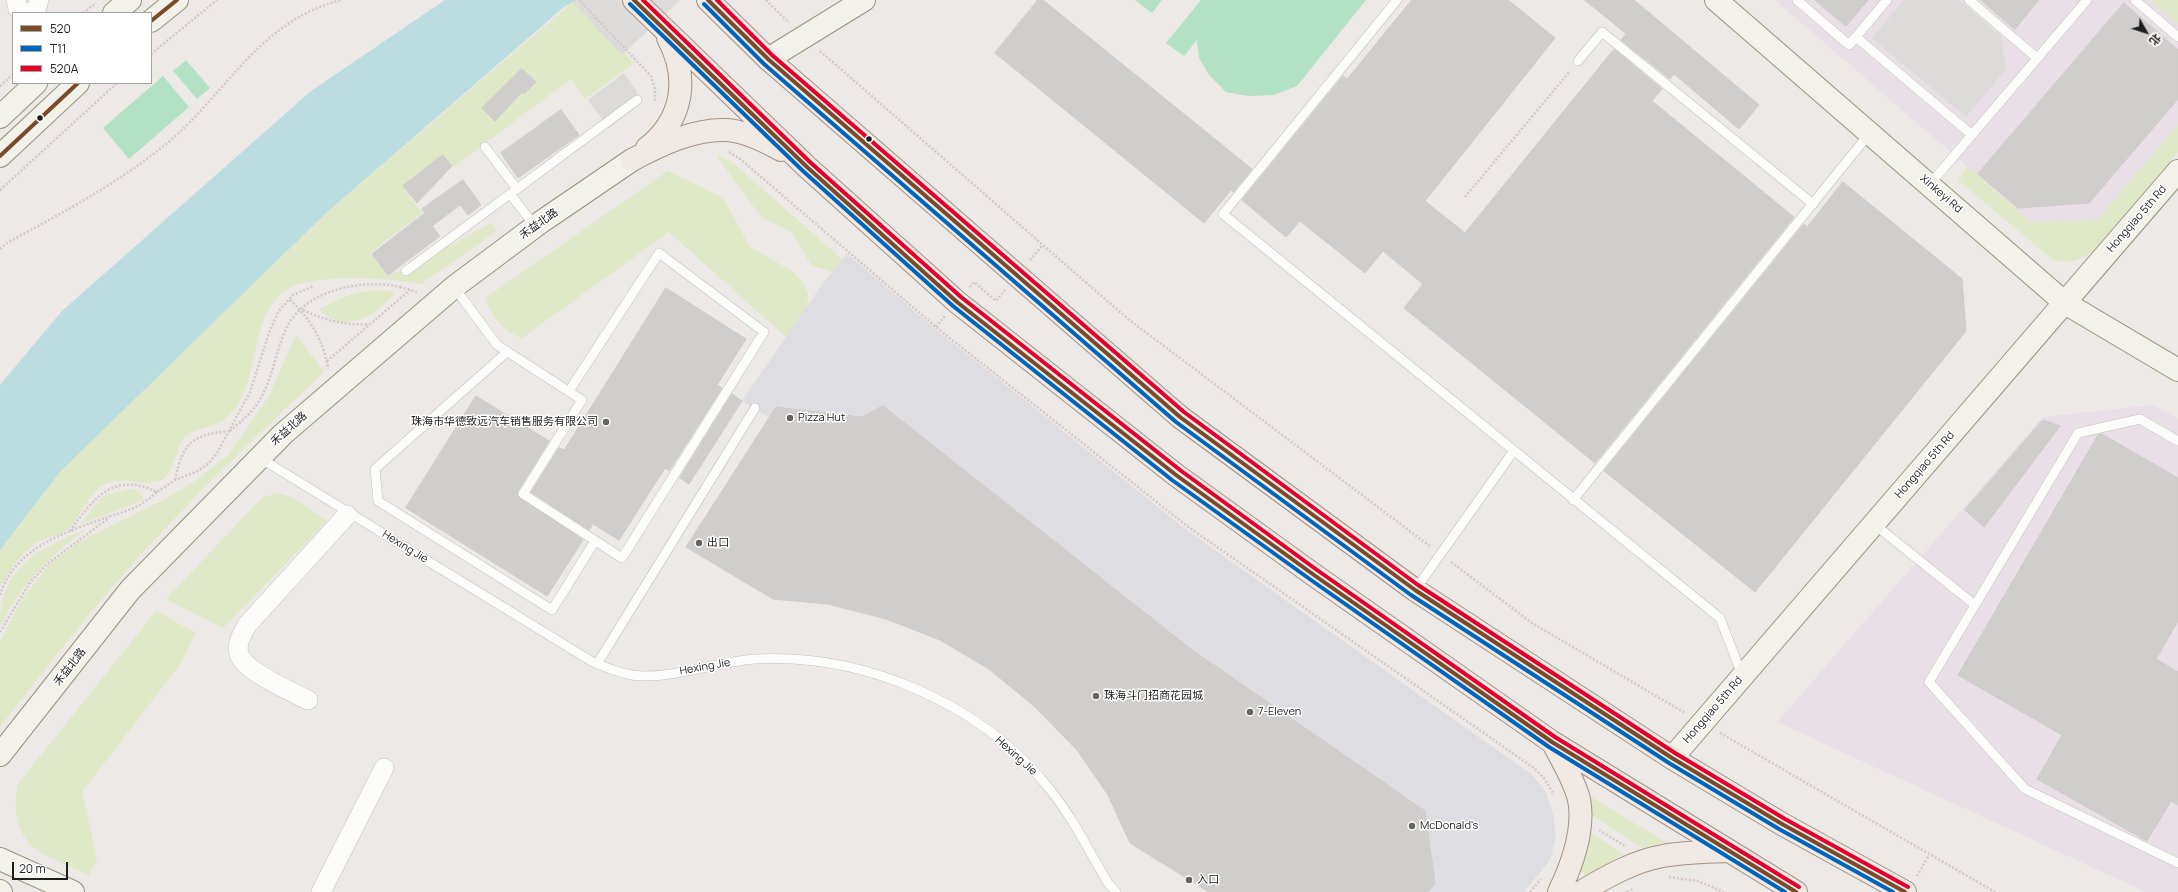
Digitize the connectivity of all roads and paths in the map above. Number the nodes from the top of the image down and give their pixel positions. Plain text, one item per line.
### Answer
1 (16, 0) edge
2 (99, 0) edge
3 (130, 0) edge
4 (177, 0) edge
5 (217, 0) edge
6 (341, 0) edge
7 (580, 0) edge
8 (634, 0) edge
9 (708, 0) edge
10 (766, 0) edge
11 (864, 0) edge
12 (1397, 0) edge
13 (1716, 0) edge
14 (1797, 0) edge
15 (1888, 0) edge
16 (1969, 0) edge
17 (2087, 0) edge
18 (2135, 0) edge
19 (33, 10) edge
20 (83, 12) edge
21 (115, 12) edge
22 (152, 20) edge
23 (656, 22) junction
24 (804, 37) junction
25 (1856, 37) junction
26 (2178, 37) edge
27 (152, 53) edge
28 (2037, 58) junction
29 (768, 59) junction
30 (1578, 61) joint
31 (12, 75) edge
32 (651, 76) dead end
33 (35, 84) edge
34 (77, 84) edge
35 (116, 84) edge
36 (0, 86) edge
37 (637, 100) dead end
38 (0, 117) edge
39 (1870, 133) junction
40 (1972, 135) junction
41 (485, 147) dead end
42 (0, 156) edge
43 (739, 158) dead end
44 (632, 160) junction
45 (807, 167) junction
46 (2178, 171) edge
47 (1930, 184) junction
48 (0, 190) edge
49 (513, 191) junction
50 (1465, 197) dead end
51 (1813, 204) junction
52 (535, 226) junction
53 (1043, 245) junction
54 (0, 249) edge
55 (406, 271) dead end
56 (1017, 275) junction
57 (314, 286) dead end
58 (454, 287) junction
59 (410, 290) junction
60 (423, 293) dead end
61 (290, 300) junction
62 (957, 302) junction
63 (2065, 303) junction
64 (300, 309) junction
65 (370, 324) junction
66 (936, 327) junction
67 (507, 352) junction
68 (327, 361) junction
69 (2178, 370) edge
70 (329, 372) dead end
71 (569, 392) junction
72 (755, 408) dead end
73 (230, 431) junction
74 (2178, 441) edge
75 (1514, 452) junction
76 (259, 458) junction
77 (176, 480) junction
78 (157, 492) junction
79 (1573, 500) junction
80 (113, 515) junction
81 (347, 515) dead end
82 (1874, 524) junction
83 (70, 531) junction
84 (595, 541) junction
85 (1440, 554) junction
86 (1414, 590) junction
87 (0, 595) edge
88 (1975, 605) junction
89 (0, 632) edge
90 (597, 664) junction
91 (1742, 676) junction
92 (308, 700) dead end
93 (1702, 723) junction
94 (1552, 742) junction
95 (0, 754) edge
96 (1672, 758) junction
97 (384, 768) dead end
98 (1555, 796) dead end
99 (1579, 822) junction
100 (1728, 851) junction
101 (1929, 856) junction
102 (0, 859) edge
103 (1640, 863) junction
104 (2178, 863) edge
105 (1543, 877) dead end
106 (1667, 877) dead end
107 (1639, 885) dead end
108 (1909, 886) edge
109 (74, 892) edge
110 (321, 892) edge
111 (1116, 892) edge
112 (1530, 892) edge
113 (1559, 892) edge
114 (1581, 892) edge
115 (1628, 892) edge
116 (1724, 892) edge
117 (1796, 892) edge
118 (1995, 892) edge

1 - 19 street
2 - 20 path
3 - 21 street
4 - 22 street
5 - 27 path
6 - 54 path
7 - 32 path
8 - 23 main road
9 - 29 main road
10 - 24 path
11 - 24 street
12 - 75 lane
13 - 39 street, Xinkeyi Rd
14 - 25 lane
15 - 25 lane
16 - 28 lane
17 - 28 lane
18 - 26 lane
23 - 44 main road
23 - 45 main road
24 - 29 street
24 - 53 path
25 - 40 lane
28 - 40 lane
29 - 56 main road
30 - 50 path
30 - 51 lane
31 - 36 path
33 - 38 street
34 - 42 street
35 - 48 path
37 - 49 lane
39 - 47 street, Xinkeyi Rd
39 - 51 lane
40 - 47 lane
41 - 49 lane
43 - 66 path
44 - 45 main road
44 - 52 street, 禾益北路
45 - 62 main road
46 - 63 street, Hongqiao 5th Rd
47 - 63 street, Xinkeyi Rd
49 - 52 lane
49 - 55 lane
51 - 79 lane
52 - 58 street, 禾益北路
53 - 56 path
53 - 85 path
56 - 62 path
56 - 86 main road
57 - 61 path
58 - 67 lane
58 - 76 street, 禾益北路
59 - 60 path
59 - 65 path
59 - 73 path, bridge
61 - 64 path
61 - 73 path
62 - 66 path
62 - 94 main road
63 - 69 street, Xinkeyi Rd
63 - 82 street, Hongqiao 5th Rd
64 - 65 path
64 - 68 path
65 - 68 path
66 - 98 path
67 - 71 lane
67 - 84 lane
68 - 70 path
71 - 84 lane
71 - 84 lane
72 - 90 lane
73 - 77 path
73 - 77 path
74 - 88 lane
75 - 79 lane
75 - 85 lane
76 - 90 lane, Hexing Jie
76 - 95 street, 禾益北路
77 - 78 path
78 - 80 path
78 - 83 path
79 - 91 lane
80 - 83 path
80 - 89 path
81 - 92 street
82 - 88 lane
82 - 91 street, Hongqiao 5th Rd
83 - 87 path
85 - 86 lane
85 - 93 path
86 - 96 main road
88 - 104 lane
90 - 111 lane, Hexing Jie
91 - 93 street, Hongqiao 5th Rd
93 - 96 street, Hongqiao 5th Rd
93 - 101 path
94 - 99 main road
94 - 100 main road
96 - 108 main road
97 - 110 street
99 - 103 path
99 - 113 main road
100 - 103 main road
100 - 117 main road
101 - 108 path
101 - 118 path
102 - 109 street
103 - 114 main road
105 - 112 path
106 - 116 path
107 - 115 path

